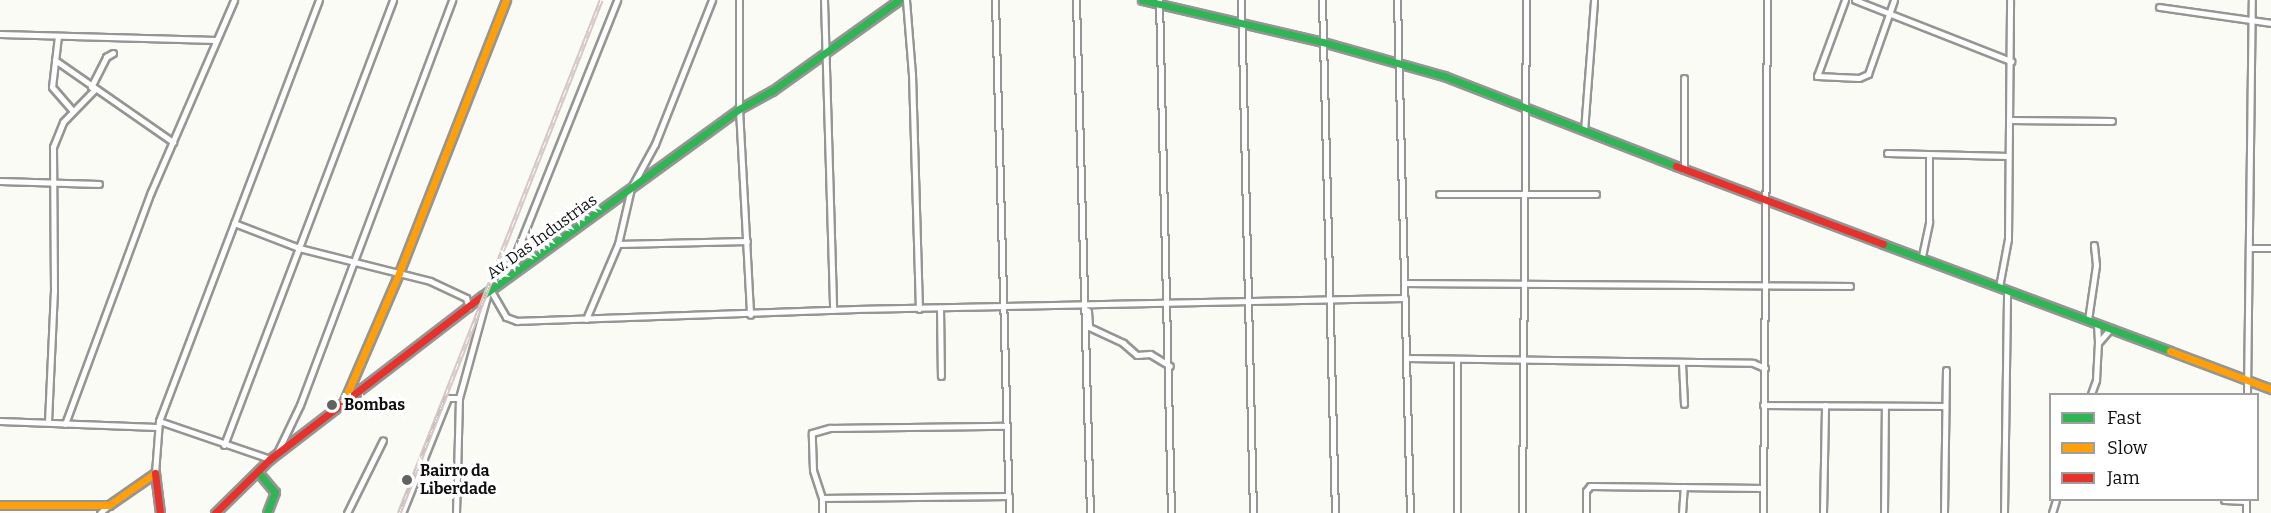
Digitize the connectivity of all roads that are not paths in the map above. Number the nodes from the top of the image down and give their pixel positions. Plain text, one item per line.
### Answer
1 (234, 0) edge
2 (319, 0) edge
3 (393, 0) edge
4 (452, 0) edge
5 (506, 0) edge
6 (616, 0) edge
7 (712, 0) edge
8 (739, 0) edge
9 (824, 0) edge
10 (899, 0) edge
11 (906, 0) edge
12 (995, 0) edge
13 (1076, 0) edge
14 (1142, 0) edge
15 (1241, 0) edge
16 (1322, 0) edge
17 (1397, 0) edge
18 (1526, 0) edge
19 (1594, 0) edge
20 (1767, 0) edge
21 (1845, 0) edge
22 (1855, 0) edge
23 (1894, 0) edge
24 (2010, 0) edge
25 (2252, 0) edge
26 (1160, 2) edge
27 (2159, 7) dead end
28 (1888, 13) junction
29 (1241, 22) junction
30 (2252, 22) junction
31 (2271, 23) edge
32 (0, 34) edge
33 (58, 36) junction
34 (216, 40) junction
35 (1323, 42) junction
36 (113, 53) dead end
37 (826, 53) junction
38 (55, 60) junction
39 (1400, 61) junction
40 (2011, 61) junction
41 (1684, 78) dead end
42 (92, 88) junction
43 (740, 109) junction
44 (1526, 109) junction
45 (74, 111) junction
46 (2009, 120) junction
47 (2112, 121) dead end
48 (1584, 131) junction
49 (172, 142) junction
50 (1887, 153) dead end
51 (1929, 155) junction
52 (2008, 156) junction
53 (1684, 170) junction
54 (55, 180) junction
55 (0, 181) edge
56 (99, 184) dead end
57 (631, 188) junction
58 (1439, 194) dead end
59 (1524, 194) junction
60 (1596, 194) dead end
61 (1766, 200) junction
62 (234, 223) junction
63 (747, 241) junction
64 (618, 244) junction
65 (2094, 245) dead end
66 (299, 248) junction
67 (2249, 248) junction
68 (2271, 248) edge
69 (1922, 256) junction
70 (353, 263) junction
71 (399, 273) junction
72 (1405, 283) junction
73 (1523, 283) junction
74 (1765, 285) junction
75 (1850, 286) dead end
76 (1999, 287) junction
77 (2007, 290) junction
78 (492, 291) junction
79 (1405, 298) junction
80 (1330, 301) junction
81 (1168, 302) junction
82 (1248, 302) junction
83 (1005, 307) junction
84 (1084, 307) junction
85 (940, 308) junction
86 (469, 309) junction
87 (920, 309) junction
88 (833, 310) junction
89 (750, 315) junction
90 (586, 319) junction
91 (2088, 320) junction
92 (2097, 323) junction
93 (2111, 328) junction
94 (2098, 343) junction
95 (1765, 357) junction
96 (1407, 358) junction
97 (1457, 358) junction
98 (1522, 359) junction
99 (1682, 363) junction
100 (1753, 363) junction
101 (1170, 366) junction
102 (1765, 368) junction
103 (1946, 370) dead end
104 (941, 376) dead end
105 (2247, 380) junction
106 (2271, 389) edge
107 (2091, 393) edge
108 (2247, 393) edge
109 (459, 398) junction
110 (342, 404) junction
111 (1684, 404) dead end
112 (1763, 405) junction
113 (1825, 405) junction
114 (1885, 406) junction
115 (1945, 406) junction
116 (0, 421) edge
117 (48, 422) junction
118 (65, 424) junction
119 (158, 424) junction
120 (1006, 426) junction
121 (383, 440) dead end
122 (224, 445) junction
123 (273, 457) junction
124 (258, 472) junction
125 (155, 473) junction
126 (1684, 487) junction
127 (1763, 488) junction
128 (1009, 496) junction
129 (822, 498) junction
130 (0, 505) edge
131 (109, 505) junction
132 (349, 512) edge
133 (100, 513) edge
134 (160, 513) edge
135 (215, 513) edge
136 (267, 513) edge
137 (402, 513) edge
138 (456, 513) edge
139 (822, 513) edge
140 (1009, 513) edge
141 (1090, 513) edge
142 (1172, 513) edge
143 (1253, 513) edge
144 (1335, 513) edge
145 (1410, 513) edge
146 (1457, 513) edge
147 (1522, 513) edge
148 (1586, 513) edge
149 (1682, 513) edge
150 (1763, 513) edge
151 (1823, 513) edge
152 (1884, 513) edge
153 (1944, 513) edge
154 (2004, 513) edge

1 - 34 street
2 - 62 street
3 - 66 street
4 - 70 street
5 - 71 street
6 - 78 street
7 - 57 street
8 - 43 street
9 - 37 street
10 - 37 street, Av. Das Industrias
11 - 87 street
12 - 83 street
13 - 84 street
14 - 26 street
15 - 29 street
16 - 35 street
17 - 39 street
18 - 44 street
19 - 48 street
20 - 61 street
21 - 28 street
22 - 28 street
23 - 28 street
24 - 40 street
25 - 30 street
26 - 29 street
26 - 81 street
27 - 30 street
28 - 40 street
29 - 35 street
29 - 82 street
30 - 31 street
30 - 67 street
32 - 33 street
33 - 34 street
33 - 38 street
34 - 49 street
35 - 39 street
35 - 80 street
36 - 42 street
37 - 43 street, Av. Das Industrias
37 - 88 street
38 - 42 street
38 - 45 street
39 - 44 street
39 - 72 street
40 - 46 street
41 - 53 street
42 - 45 street
42 - 49 street
43 - 57 street, Av. Das Industrias
43 - 63 street
44 - 48 street
44 - 59 street
45 - 54 street
46 - 47 street
46 - 52 street
48 - 53 street
49 - 118 street
50 - 51 street
51 - 52 street
51 - 69 street
52 - 76 street
53 - 61 street
54 - 55 street
54 - 56 street
54 - 117 street
57 - 64 street
57 - 78 street, Av. Das Industrias
58 - 59 street
59 - 60 street
59 - 73 street
61 - 69 street
61 - 74 street
62 - 66 street
62 - 119 street
63 - 64 street
63 - 89 street
64 - 90 street
65 - 91 street
66 - 70 street
66 - 122 street
67 - 68 street
67 - 105 street
69 - 76 street
70 - 71 street
70 - 123 street
71 - 86 street
71 - 110 street
72 - 73 street
72 - 79 street
73 - 74 street
73 - 98 street
74 - 75 street
74 - 95 street
76 - 77 street
77 - 91 street
77 - 154 street
78 - 86 street, Av. Das Industrias
78 - 90 street
78 - 109 street
79 - 80 street
79 - 96 street
80 - 82 street
80 - 144 street
81 - 82 street
81 - 84 street
81 - 101 street
82 - 143 street
83 - 84 street
83 - 85 street
83 - 120 street
84 - 101 street
84 - 141 street
85 - 87 street
85 - 104 street
86 - 110 street, Av. Das Industrias
87 - 88 street
88 - 89 street
89 - 90 street
91 - 92 street
92 - 93 street
92 - 94 street
93 - 94 street
93 - 105 street
94 - 107 street
95 - 100 street
95 - 102 street
96 - 97 street
96 - 145 street
97 - 98 street
97 - 146 street
98 - 99 street
98 - 147 street
99 - 100 street
99 - 111 street
100 - 102 street
101 - 142 street
102 - 112 street
103 - 115 street
105 - 106 street
105 - 108 street
109 - 137 street
109 - 138 street
110 - 123 street, Av. Das Industrias
112 - 113 street
112 - 127 street
113 - 114 street
113 - 151 street
114 - 115 street
114 - 152 street
115 - 153 street
116 - 117 street
117 - 118 street
118 - 119 street
119 - 122 street
119 - 125 street
120 - 128 street
120 - 129 street
121 - 132 street
122 - 123 street
123 - 124 street, Av. Das Industrias
124 - 135 street, Av. Das Industrias
124 - 136 street
125 - 131 street
125 - 134 street
126 - 127 street
126 - 148 street
126 - 149 street
127 - 150 street
128 - 129 street
128 - 140 street
129 - 139 street
130 - 131 street
131 - 133 street

